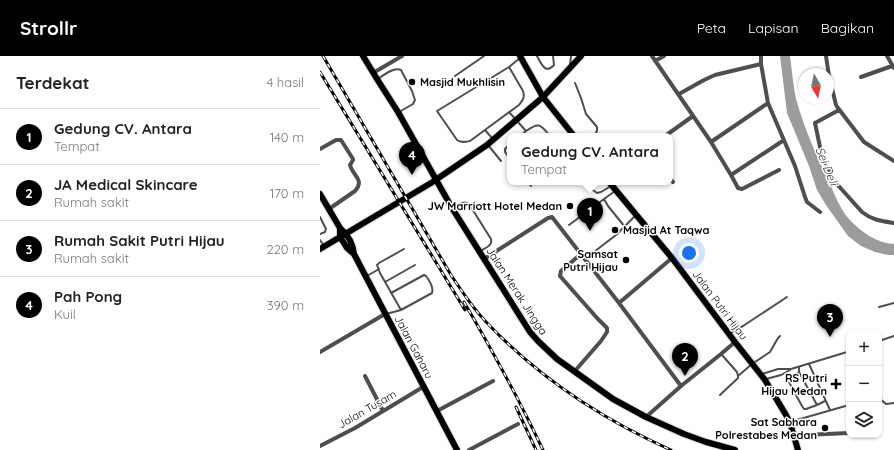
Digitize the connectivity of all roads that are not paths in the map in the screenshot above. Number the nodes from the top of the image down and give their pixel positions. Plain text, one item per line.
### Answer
1 (363, 56) edge
2 (402, 56) edge
3 (484, 56) edge
4 (537, 56) edge
5 (553, 56) edge
6 (571, 56) edge
7 (581, 56) edge
8 (652, 56) edge
9 (664, 56) edge
10 (761, 56) edge
11 (826, 56) edge
12 (887, 56) edge
13 (479, 57) edge
14 (520, 57) edge
15 (656, 60) junction
16 (761, 64) junction
17 (509, 67) junction
18 (893, 67) edge
19 (569, 69) junction
20 (375, 76) junction
21 (455, 76) dead end
22 (862, 77) dead end
23 (575, 84) dead end
24 (679, 94) junction
25 (543, 97) junction
26 (768, 103) junction
27 (839, 110) junction
28 (398, 112) junction
29 (509, 112) junction
30 (693, 116) junction
31 (516, 120) junction
32 (485, 130) junction
33 (526, 131) junction
34 (524, 133) edge
35 (547, 133) edge
36 (572, 133) edge
37 (596, 133) edge
38 (669, 133) edge
39 (493, 140) junction
40 (784, 140) junction
41 (711, 142) junction
42 (487, 144) junction
43 (320, 149) edge
44 (502, 161) dead end
45 (894, 161) edge
46 (825, 163) tunnel mouth
47 (779, 170) dead end
48 (731, 174) junction
49 (437, 180) junction
50 (836, 183) tunnel mouth
51 (588, 185) edge
52 (612, 186) edge
53 (320, 194) edge
54 (604, 199) junction
55 (452, 208) junction
56 (329, 209) junction
57 (820, 212) dead end
58 (637, 215) junction
59 (320, 217) edge
60 (894, 224) edge
61 (568, 225) dead end
62 (624, 227) junction
63 (340, 228) junction
64 (346, 233) junction
65 (320, 234) edge
66 (340, 237) junction
67 (320, 240) edge
68 (322, 248) edge
69 (404, 248) dead end
70 (480, 252) junction
71 (354, 254) junction
72 (581, 254) junction
73 (590, 255) dead end
74 (672, 258) junction
75 (484, 259) junction
76 (415, 265) dead end
77 (379, 270) junction
78 (366, 276) junction
79 (385, 282) junction
80 (391, 292) junction
81 (787, 297) dead end
82 (619, 303) junction
83 (894, 303) edge
84 (879, 307) dead end
85 (401, 310) junction
86 (385, 314) junction
87 (729, 334) junction
88 (780, 336) dead end
89 (894, 336) edge
90 (882, 340) edge
91 (734, 342) junction
92 (320, 352) edge
93 (846, 352) edge
94 (721, 354) junction
95 (752, 364) junction
96 (809, 364) junction
97 (799, 367) junction
98 (791, 369) junction
99 (574, 372) junction
100 (799, 372) junction
101 (761, 374) junction
102 (365, 376) dead end
103 (738, 376) junction
104 (765, 380) junction
105 (493, 381) dead end
106 (681, 386) junction
107 (423, 387) junction
108 (720, 396) dead end
109 (825, 401) junction
110 (882, 401) edge
111 (894, 403) edge
112 (817, 405) junction
113 (846, 407) edge
114 (437, 411) junction
115 (830, 411) junction
116 (383, 412) junction
117 (646, 417) junction
118 (790, 423) junction
119 (518, 424) dead end
120 (846, 433) edge
121 (794, 437) junction
122 (320, 446) edge
123 (457, 450) edge
124 (469, 450) edge
125 (735, 450) edge
126 (798, 450) edge

1 - 20 main road, Jalan Merak Jingga
2 - 20 street
3 - 13 lane
4 - 5 lane
6 - 19 lane
7 - 19 main road
8 - 15 street
9 - 15 street
10 - 16 street
11 - 27 street
12 - 18 street
13 - 21 lane
14 - 17 lane
14 - 25 main road
15 - 24 street
16 - 24 street
16 - 26 street
17 - 29 lane
17 - 32 lane
18 - 22 street
19 - 25 main road
20 - 28 main road, Jalan Merak Jingga
20 - 28 lane
23 - 37 lane
24 - 30 street
25 - 31 main road
25 - 36 main road
26 - 40 street
26 - 41 street
27 - 45 street
27 - 46 street
28 - 49 main road, Jalan Merak Jingga
29 - 31 lane
29 - 32 lane
30 - 38 street
30 - 41 street
31 - 33 lane
31 - 39 main road
32 - 39 lane
33 - 34 lane
33 - 35 lane
39 - 42 main road
40 - 48 street
40 - 57 street
41 - 48 street
42 - 44 lane
42 - 49 main road
43 - 56 street
47 - 48 street
49 - 55 main road, Jalan Merak Jingga
49 - 64 main road
50 - 60 street
51 - 52 lane
52 - 54 lane
52 - 58 main road, Jalan Putri Hijau
53 - 56 main road, Jalan Gaharu
54 - 61 lane
54 - 62 lane
55 - 70 main road, Jalan Merak Jingga
55 - 70 lane
56 - 63 main road, Jalan Gaharu
58 - 62 lane
58 - 74 main road, Jalan Putri Hijau
59 - 65 lane
62 - 73 lane
63 - 64 main road, Jalan Gaharu
63 - 66 main road
64 - 66 main road
64 - 71 main road, Jalan Gaharu
66 - 68 main road
66 - 71 main road, Jalan Gaharu
67 - 68 lane
69 - 77 lane
70 - 75 main road, Jalan Merak Jingga
71 - 78 main road, Jalan Gaharu
72 - 75 street
72 - 82 street
72 - 99 street
74 - 82 street
74 - 87 main road, Jalan Putri Hijau
75 - 99 main road, Jalan Merak Jingga
76 - 79 lane
77 - 78 lane
77 - 79 lane
78 - 86 main road, Jalan Gaharu
79 - 80 lane
80 - 85 lane
80 - 85 lane
81 - 87 lane
82 - 106 street
83 - 84 lane
85 - 86 lane
86 - 92 street
86 - 107 main road, Jalan Gaharu
87 - 91 main road, Jalan Putri Hijau
88 - 95 lane
89 - 90 lane
91 - 94 street
91 - 95 main road, Jalan Putri Hijau
93 - 96 lane
94 - 103 lane
94 - 106 street
95 - 101 main road, Jalan Putri Hijau
95 - 103 lane
96 - 97 lane
96 - 109 lane
97 - 98 lane
97 - 100 lane
98 - 101 lane
98 - 104 lane
99 - 117 main road, Jalan Merak Jingga
100 - 112 lane
100 - 112 lane
101 - 104 main road, Jalan Putri Hijau
102 - 116 street
103 - 108 lane
104 - 118 main road, Jalan Putri Hijau
105 - 114 street
106 - 117 street
107 - 114 main road, Jalan Gaharu
107 - 116 street, Jalan Tusam
109 - 112 lane
109 - 115 lane
110 - 111 lane
113 - 115 lane
114 - 123 main road, Jalan Gaharu
115 - 118 lane
116 - 122 street, Jalan Tusam
117 - 125 main road, Jalan Merak Jingga
118 - 121 main road, Jalan Putri Hijau
119 - 124 street
120 - 121 street
121 - 126 main road, Jalan Putri Hijau

